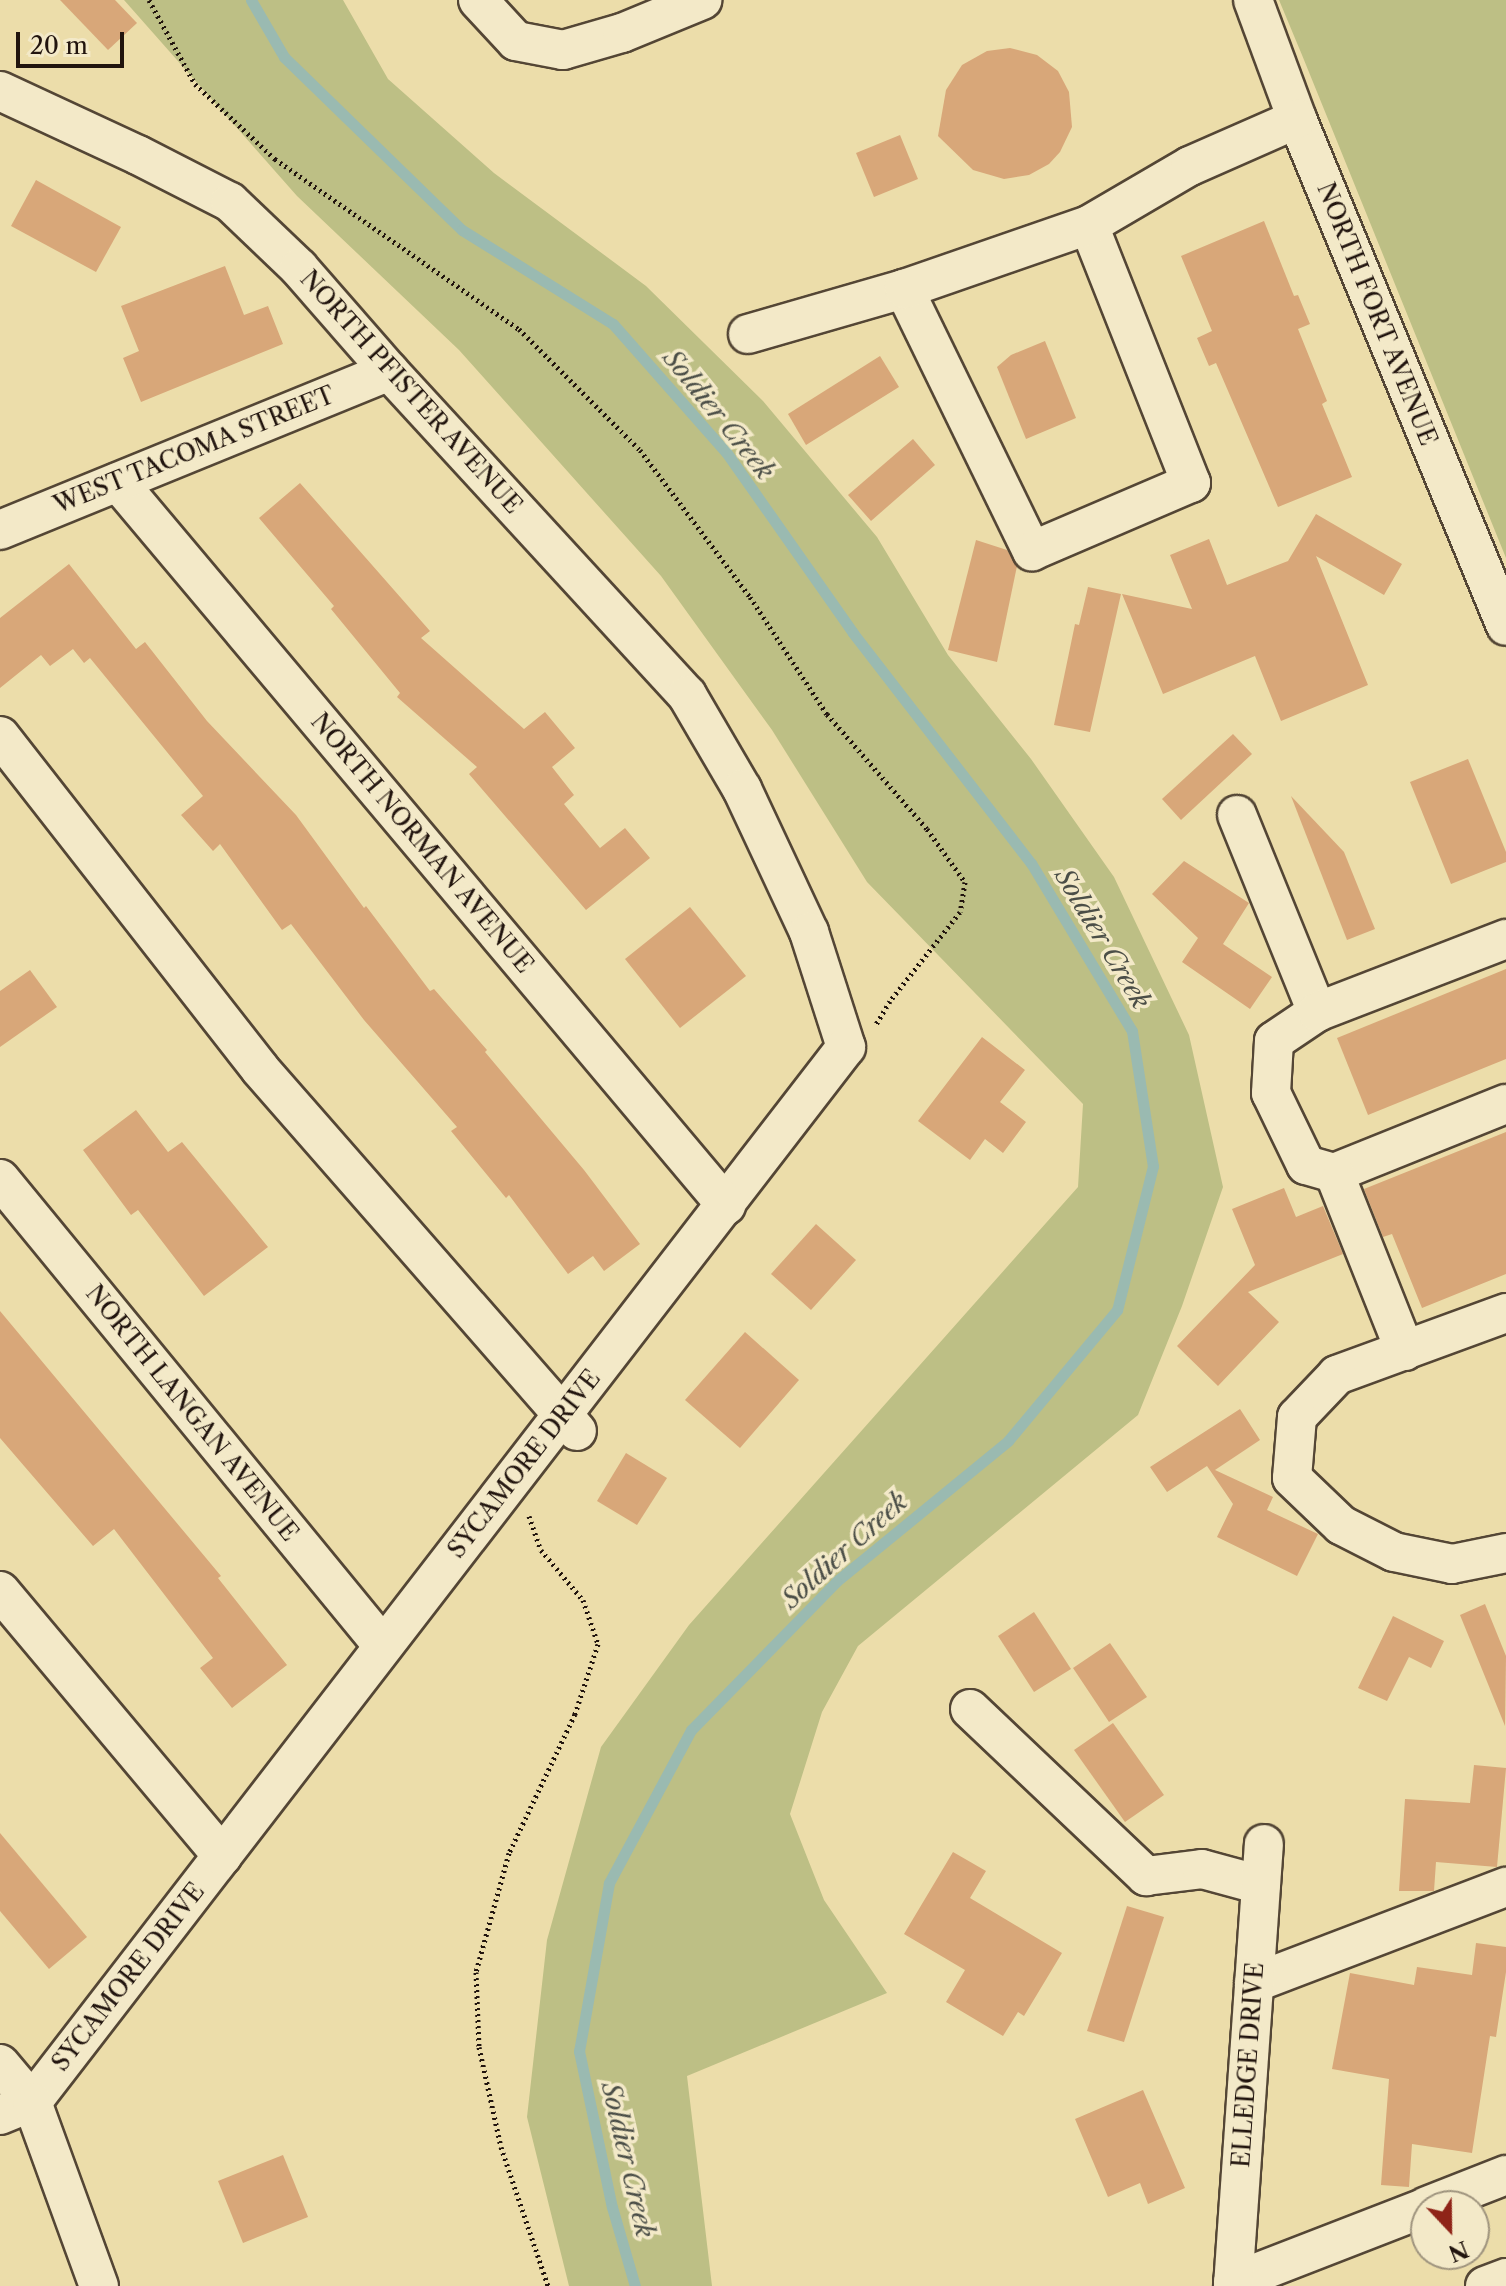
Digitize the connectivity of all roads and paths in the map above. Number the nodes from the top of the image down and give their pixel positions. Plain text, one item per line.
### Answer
1 (478, 0) edge
2 (702, 0) edge
3 (1253, 0) edge
4 (0, 91) edge
5 (1297, 119) junction
6 (1089, 225) junction
7 (904, 289) junction
8 (748, 334) dead end
9 (389, 371) junction
10 (118, 482) junction
11 (0, 530) edge
12 (1506, 626) edge
13 (0, 736) edge
14 (742, 789) joint
15 (1237, 815) dead end
16 (1506, 939) edge
17 (1317, 1012) junction
18 (1506, 1104) edge
19 (1334, 1173) junction
20 (0, 1179) edge
21 (726, 1205) junction
22 (1506, 1313) edge
23 (1405, 1351) junction
24 (569, 1423) junction
25 (1506, 1553) edge
26 (0, 1591) edge
27 (383, 1646) junction
28 (970, 1709) dead end
29 (1264, 1844) dead end
30 (222, 1856) junction
31 (1261, 1885) junction
32 (1506, 1887) edge
33 (1254, 1983) junction
34 (0, 2064) edge
35 (16, 2109) edge
36 (1506, 2175) edge
37 (1468, 2190) edge
38 (1410, 2213) edge
39 (1506, 2278) edge
40 (1233, 2284) edge
41 (99, 2286) edge
42 (1485, 2286) edge

1 - 2 street
3 - 5 street, NORTH FORT AVENUE
4 - 9 street, NORTH PFISTER AVENUE
5 - 6 street
5 - 12 street, NORTH FORT AVENUE
6 - 7 street
6 - 7 street
7 - 8 street
9 - 10 street, WEST TACOMA STREET
9 - 14 street, NORTH PFISTER AVENUE
10 - 11 street, WEST TACOMA STREET
10 - 21 street, NORTH NORMAN AVENUE
13 - 24 street
14 - 21 street, SYCAMORE DRIVE
15 - 17 street
16 - 17 street
17 - 19 street
18 - 19 street
19 - 23 street
20 - 27 street, NORTH LANGAN AVENUE
21 - 24 street, SYCAMORE DRIVE
22 - 23 street
23 - 25 street
24 - 27 street, SYCAMORE DRIVE
26 - 30 street
27 - 30 street, SYCAMORE DRIVE
28 - 31 street
29 - 31 street, ELLEDGE DRIVE
30 - 35 street, SYCAMORE DRIVE
31 - 33 street, ELLEDGE DRIVE
32 - 33 street
33 - 40 street, ELLEDGE DRIVE
34 - 35 street
35 - 41 street
36 - 37 street
38 - 40 street
39 - 42 street

